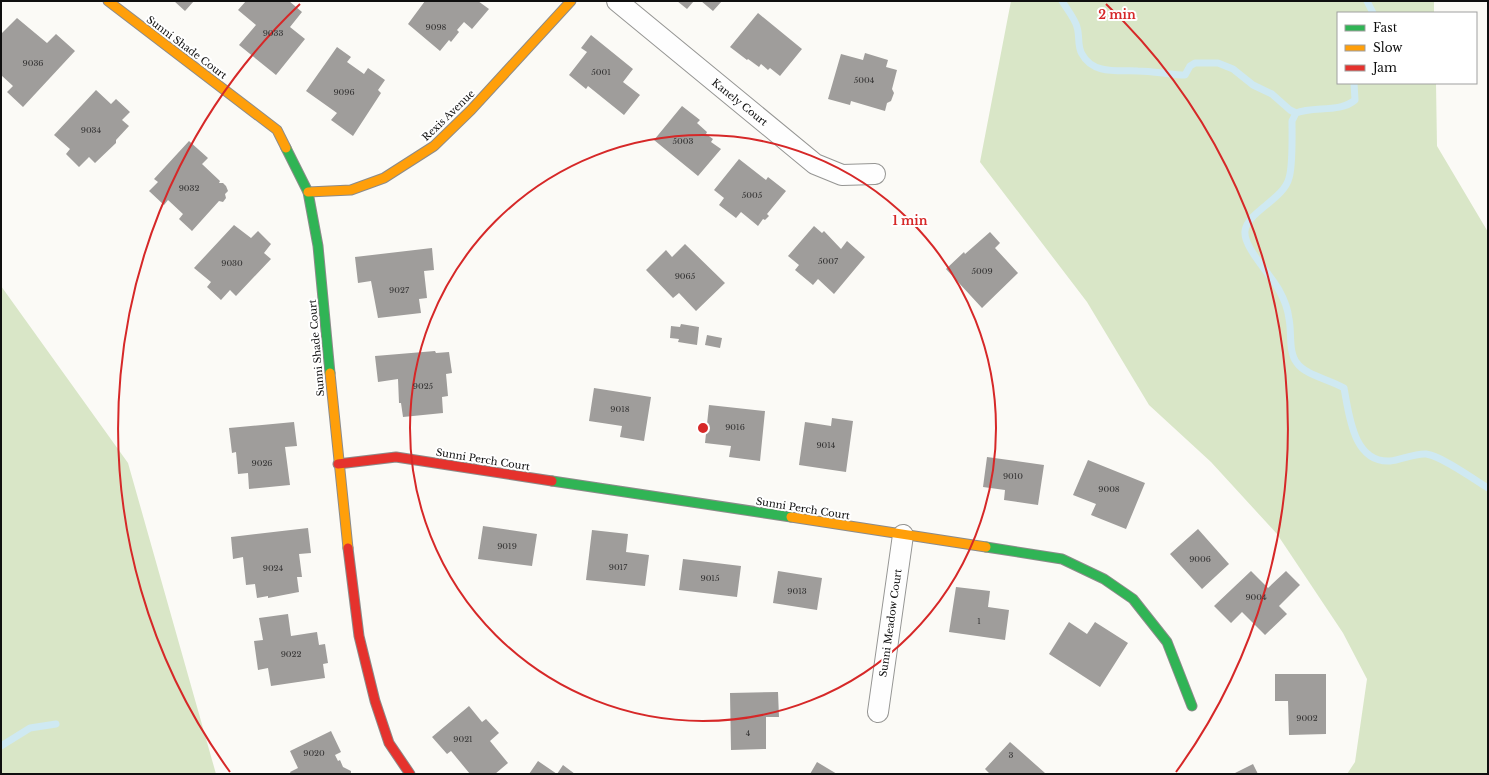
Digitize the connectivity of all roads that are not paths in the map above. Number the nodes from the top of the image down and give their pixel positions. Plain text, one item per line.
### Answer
1 (108, 1) edge
2 (571, 1) edge
3 (617, 1) edge
4 (874, 174) dead end
5 (308, 192) junction
6 (338, 464) junction
7 (903, 535) junction
8 (1192, 706) dead end
9 (878, 712) dead end
10 (410, 774) edge

1 - 5 street, Sunni Shade Court
2 - 5 street, Rexis Avenue
3 - 4 street, Kanely Court
5 - 6 street, Sunni Shade Court
6 - 7 street, Sunni Perch Court
6 - 10 street, Sunni Shade Court
7 - 8 street, Sunni Perch Court
7 - 9 street, Sunni Meadow Court

